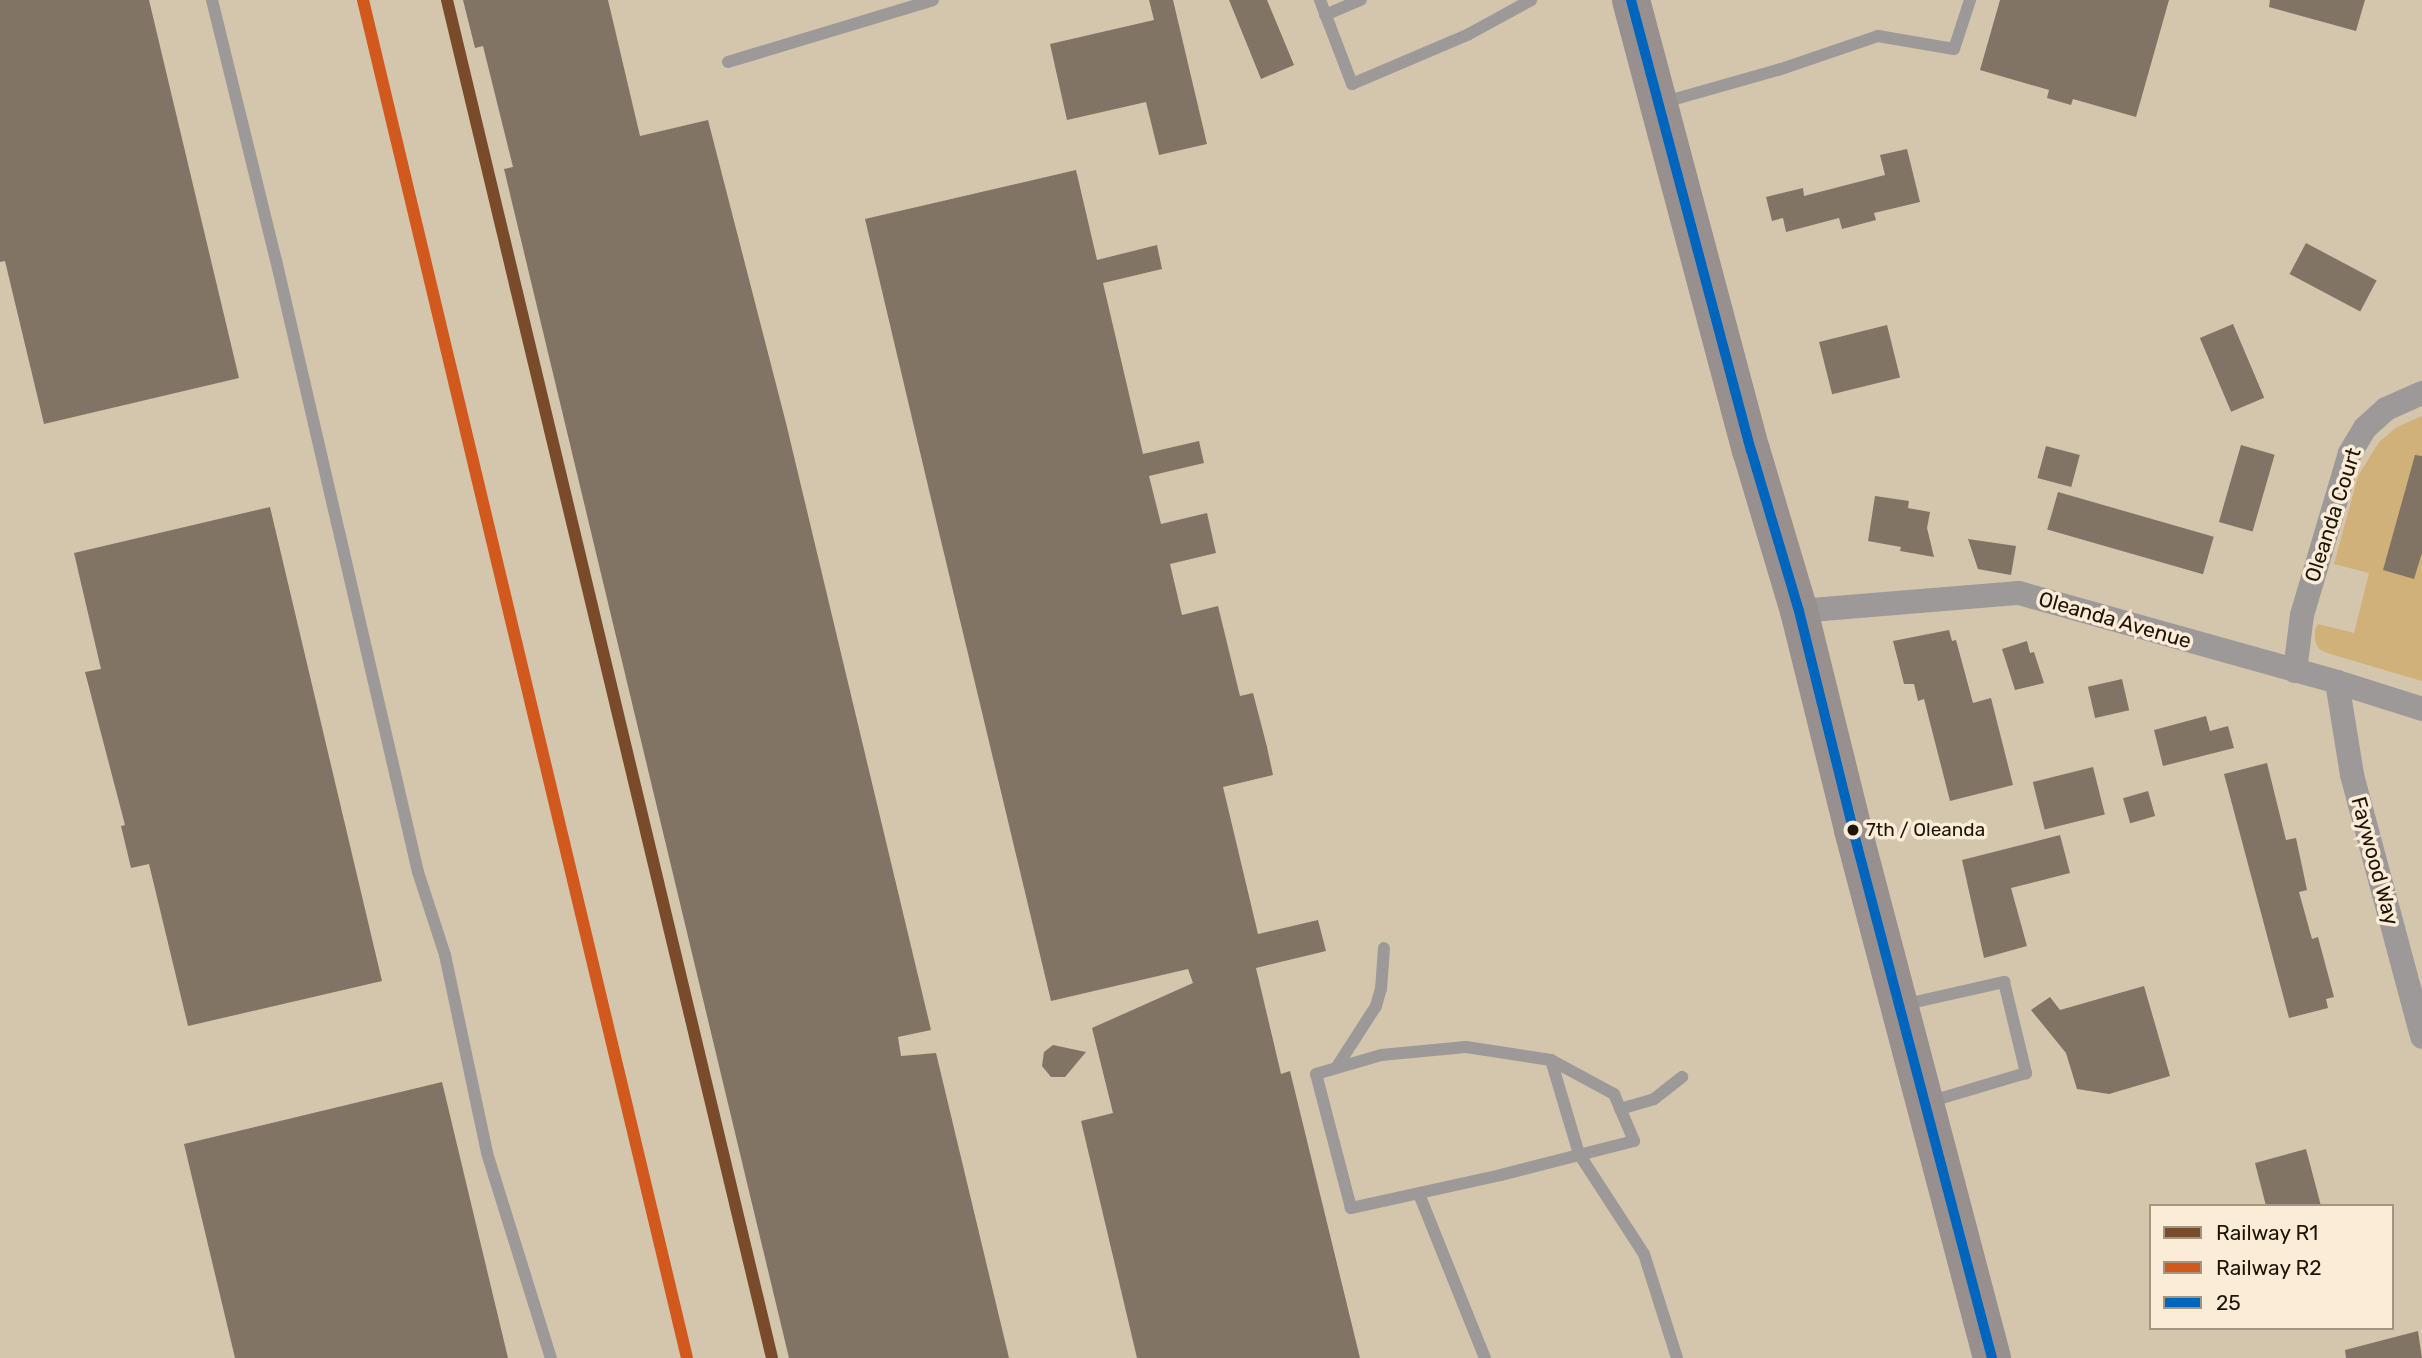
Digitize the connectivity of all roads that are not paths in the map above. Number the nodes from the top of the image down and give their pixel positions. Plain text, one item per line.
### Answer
1 (212, 0) edge
2 (933, 0) edge
3 (1320, 0) edge
4 (1361, 0) edge
5 (1531, 0) edge
6 (1631, 0) edge
7 (1970, 0) edge
8 (1325, 15) junction
9 (729, 62) dead end
10 (1657, 104) junction
11 (2422, 393) edge
12 (1799, 611) junction
13 (2295, 671) junction
14 (2337, 682) junction
15 (2422, 709) edge
16 (1384, 948) dead end
17 (1900, 1005) junction
18 (2422, 1037) edge
19 (1550, 1060) junction
20 (1338, 1065) junction
21 (1682, 1077) dead end
22 (1926, 1104) junction
23 (1620, 1109) junction
24 (1578, 1154) junction
25 (1419, 1194) junction
26 (551, 1358) edge
27 (1485, 1358) edge
28 (1677, 1358) edge
29 (1992, 1358) edge

1 - 26 lane
2 - 9 lane
3 - 8 lane
4 - 8 lane
5 - 8 lane
6 - 10 main road
7 - 10 lane
10 - 12 main road
11 - 13 street, Oleanda Court
12 - 13 street, Oleanda Avenue
12 - 17 main road
13 - 14 street, Oleanda Avenue
14 - 15 street, Oleanda Avenue
14 - 18 street, Faywood Way
16 - 20 lane
17 - 22 main road
17 - 22 lane
19 - 20 lane
19 - 23 lane
19 - 24 lane
20 - 25 lane
21 - 23 lane
22 - 29 main road
23 - 24 lane
24 - 25 lane
24 - 28 lane
25 - 27 lane

